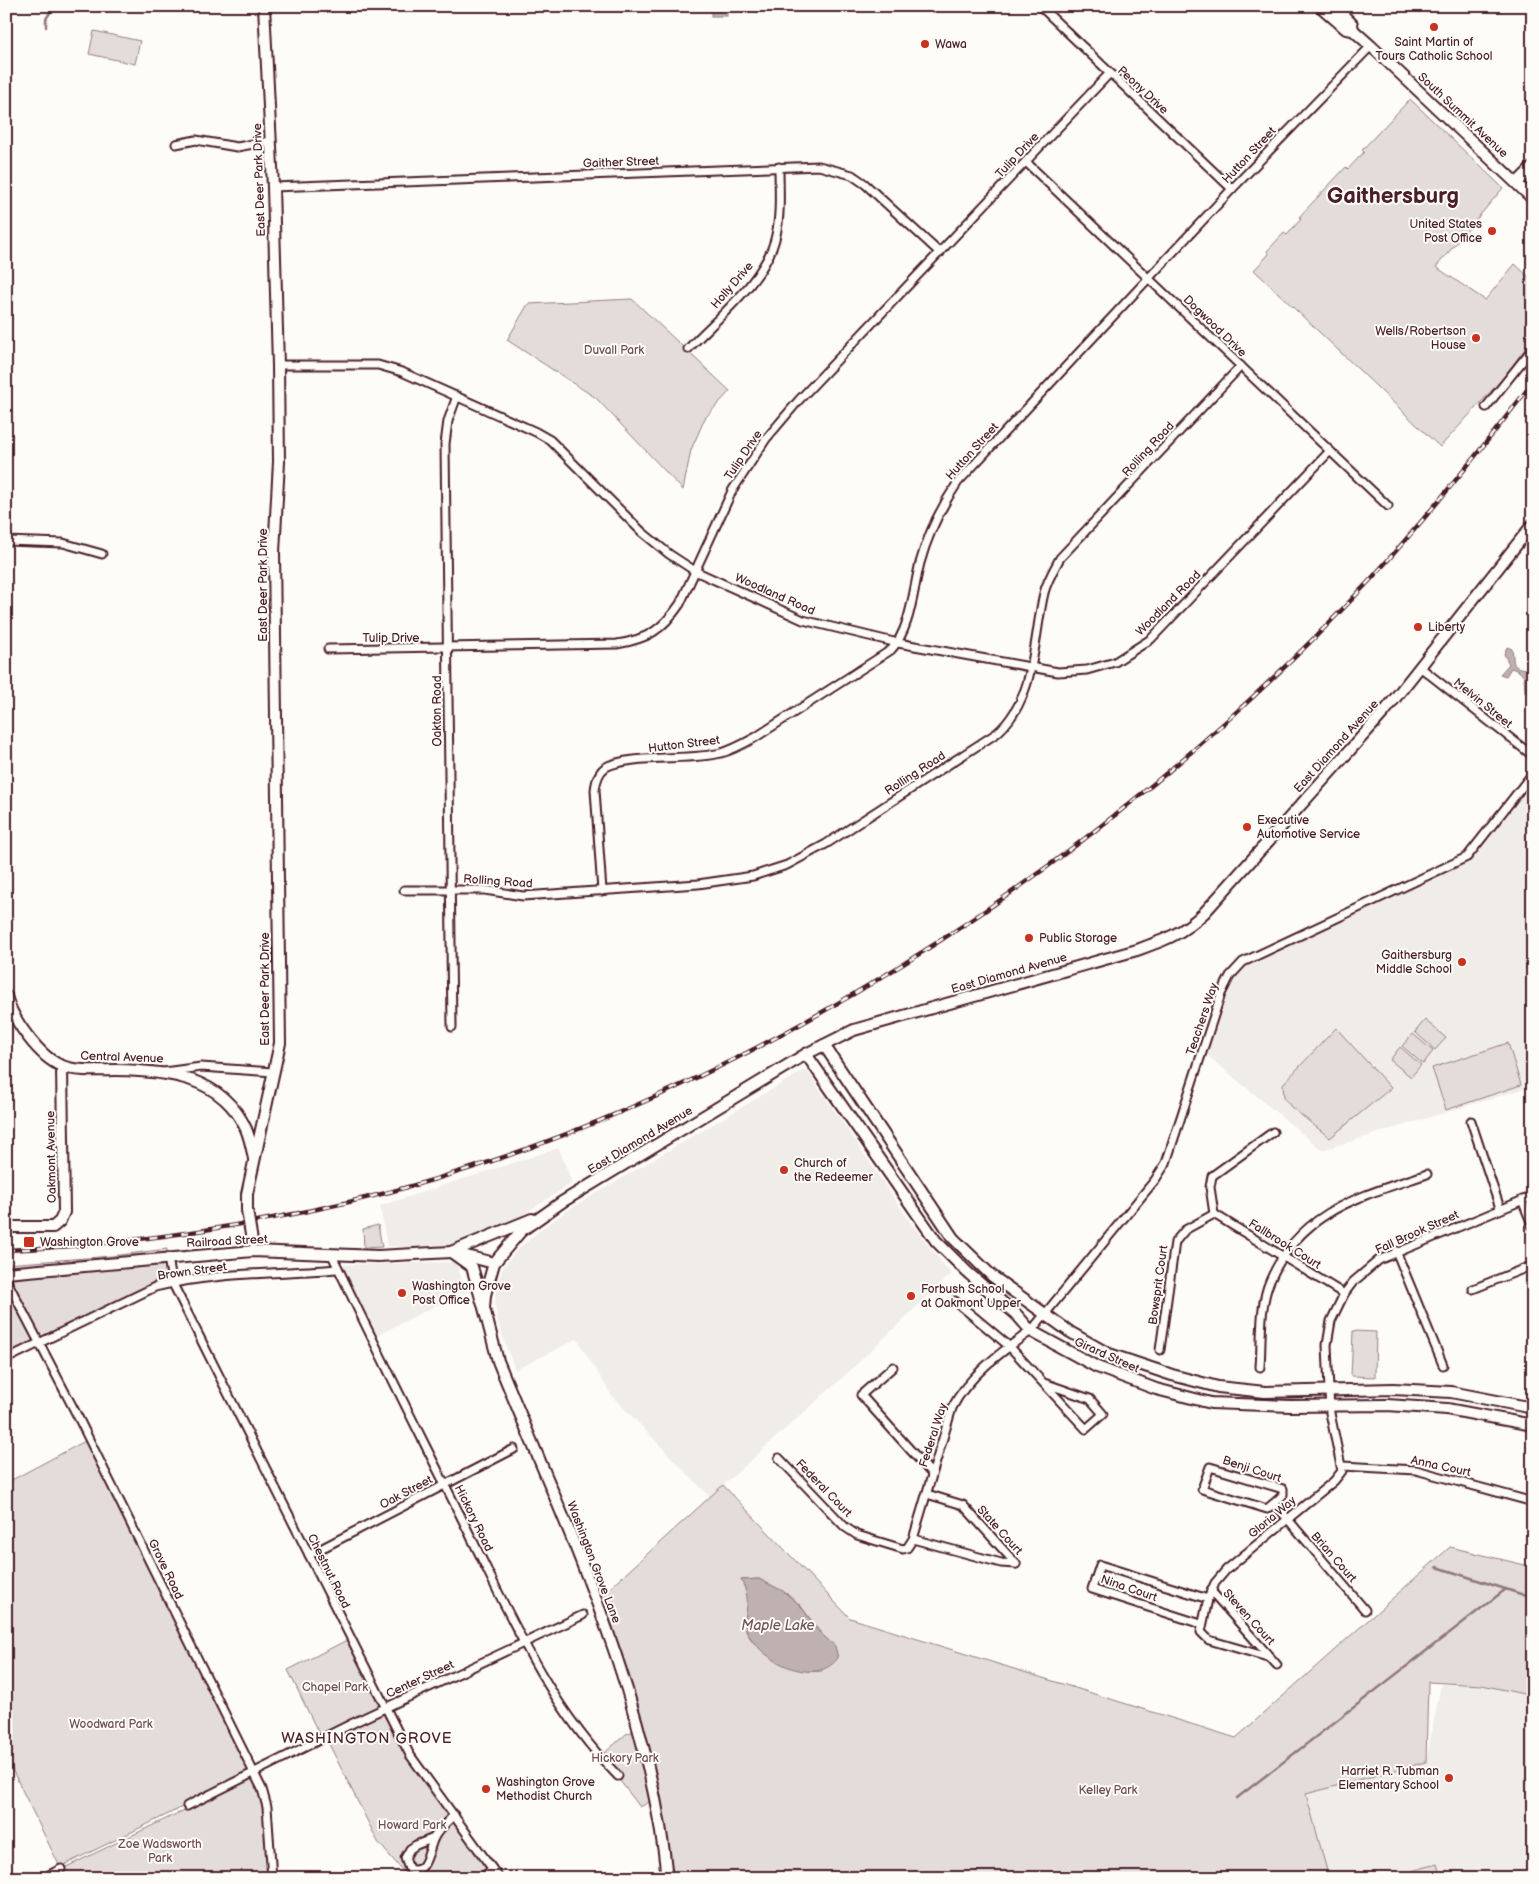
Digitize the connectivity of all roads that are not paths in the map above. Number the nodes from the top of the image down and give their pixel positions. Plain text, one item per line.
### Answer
1 (264, 6) edge
2 (1040, 6) edge
3 (1327, 7) edge
4 (1371, 46) junction
5 (1109, 74) junction
6 (270, 141) junction
7 (176, 144) dead end
8 (1026, 162) junction
9 (779, 167) junction
10 (1533, 167) edge
11 (1517, 183) junction
12 (273, 187) junction
13 (1232, 189) junction
14 (1533, 198) edge
15 (940, 253) junction
16 (1148, 278) junction
17 (1533, 348) edge
18 (688, 349) dead end
19 (278, 365) junction
20 (1241, 366) junction
21 (457, 396) junction
22 (1486, 407) dead end
23 (1330, 451) junction
24 (1388, 506) dead end
25 (1533, 524) edge
26 (6, 541) edge
27 (102, 554) dead end
28 (695, 571) junction
29 (898, 643) junction
30 (448, 648) junction
31 (328, 649) dead end
32 (1030, 667) junction
33 (1420, 667) junction
34 (1533, 756) edge
35 (1533, 773) edge
36 (450, 889) junction
37 (404, 890) dead end
38 (602, 891) junction
39 (6, 996) edge
40 (452, 1028) dead end
41 (824, 1045) junction
42 (806, 1054) junction
43 (62, 1066) junction
44 (163, 1072) junction
45 (273, 1072) junction
46 (1471, 1121) dead end
47 (1273, 1132) dead end
48 (255, 1161) junction
49 (1427, 1174) dead end
50 (1533, 1196) edge
51 (1522, 1200) junction
52 (1500, 1208) junction
53 (1214, 1214) junction
54 (538, 1218) junction
55 (6, 1227) edge
56 (1533, 1227) edge
57 (252, 1246) junction
58 (454, 1250) junction
59 (1396, 1251) junction
60 (332, 1255) junction
61 (1284, 1256) junction
62 (168, 1257) junction
63 (496, 1260) junction
64 (1533, 1265) edge
65 (338, 1269) junction
66 (6, 1273) edge
67 (6, 1279) edge
68 (172, 1282) junction
69 (1472, 1289) dead end
70 (1344, 1294) junction
71 (955, 1301) dead end
72 (484, 1308) junction
73 (1045, 1315) junction
74 (1031, 1331) junction
75 (38, 1344) junction
76 (1009, 1346) junction
77 (1160, 1350) dead end
78 (6, 1360) edge
79 (1443, 1365) dead end
80 (893, 1367) dead end
81 (1260, 1367) dead end
82 (1044, 1383) junction
83 (1328, 1390) junction
84 (1329, 1406) junction
85 (1533, 1408) edge
86 (1533, 1425) edge
87 (514, 1449) dead end
88 (779, 1458) dead end
89 (1342, 1466) junction
90 (932, 1474) junction
91 (445, 1484) junction
92 (927, 1494) junction
93 (1533, 1502) edge
94 (1274, 1503) junction
95 (1286, 1519) junction
96 (912, 1542) junction
97 (309, 1555) junction
98 (1211, 1592) junction
99 (1208, 1599) junction
100 (1365, 1610) dead end
101 (583, 1615) dead end
102 (1201, 1624) junction
103 (525, 1641) junction
104 (1271, 1658) junction
105 (1277, 1665) dead end
106 (385, 1708) junction
107 (254, 1773) junction
108 (618, 1776) dead end
109 (187, 1806) dead end
110 (454, 1815) junction
111 (434, 1838) junction
112 (61, 1869) dead end
113 (492, 1869) junction
114 (43, 1878) edge
115 (272, 1878) edge
116 (482, 1878) edge
117 (499, 1878) edge
118 (667, 1878) edge

1 - 6 street, East Deer Park Drive
2 - 5 street, Peony Drive
3 - 4 street, South Summit Avenue
4 - 11 street, South Summit Avenue
4 - 13 street, Hutton Street
5 - 8 street, Tulip Drive
5 - 13 street, Peony Drive
6 - 7 street
6 - 12 street, East Deer Park Drive
8 - 15 street, Tulip Drive
8 - 16 street, Dogwood Drive
9 - 12 street, Gaither Street
9 - 15 street, Gaither Street
9 - 18 street, Holly Drive
10 - 11 street
11 - 14 street, South Summit Avenue
12 - 19 street, East Deer Park Drive
13 - 16 street, Hutton Street
15 - 28 street, Tulip Drive
16 - 20 street, Dogwood Drive
16 - 29 street, Hutton Street
17 - 22 street
19 - 21 street, Woodland Road
19 - 45 street, East Deer Park Drive
20 - 23 street, Dogwood Drive
20 - 32 street, Rolling Road
21 - 28 street, Woodland Road
21 - 30 street, Oakton Road
23 - 24 street, Dogwood Drive
23 - 32 street, Woodland Road
25 - 33 street, East Diamond Avenue
26 - 27 street
28 - 29 street, Woodland Road
28 - 30 street, Tulip Drive
29 - 32 street, Woodland Road
29 - 38 street, Hutton Street
30 - 31 street, Tulip Drive
30 - 36 street, Oakton Road
32 - 38 street, Rolling Road
33 - 34 street, Melvin Street
33 - 41 street, East Diamond Avenue
35 - 73 street, Teachers Way
36 - 37 street, Rolling Road
36 - 38 street, Rolling Road
36 - 40 street, Oakton Road
39 - 43 street, Central Avenue
41 - 42 street, East Diamond Avenue
41 - 73 street, Girard Street
42 - 54 street, East Diamond Avenue
42 - 74 street, Girard Street
43 - 44 street, Central Avenue
43 - 55 street, Oakmont Avenue
44 - 45 street, Central Avenue
44 - 48 street, East Deer Park Drive
45 - 48 street, East Deer Park Drive
46 - 52 street
47 - 53 street
48 - 57 street, East Deer Park Drive, bridge
49 - 61 street
50 - 51 street, Fall Brook Street
51 - 52 street, Fall Brook Street
51 - 56 street
52 - 59 street, Fall Brook Street
53 - 61 street, Fallbrook Court
53 - 77 street, Bowsprit Court
54 - 58 street
54 - 63 street, East Diamond Avenue
57 - 60 street, Railroad Street
57 - 62 street, Railroad Street
58 - 60 street, Railroad Street
58 - 63 street, Railroad Street
58 - 72 street
59 - 70 street, Fall Brook Street
59 - 79 street
60 - 65 street, Hickory Road
61 - 70 street, Fallbrook Court
61 - 81 street
62 - 66 street, Railroad Street
62 - 68 street, Chestnut Road
63 - 72 street, Washington Grove Lane
64 - 69 street
65 - 68 street, Brown Street
65 - 91 street, Hickory Road
67 - 75 street, Grove Road
68 - 75 street, Brown Street
68 - 97 street, Chestnut Road
70 - 83 street, Fall Brook Street
71 - 76 street
72 - 118 street, Washington Grove Lane
73 - 74 street, Teachers Way
73 - 83 street, Girard Street
74 - 76 street, Federal Way
74 - 84 street, Girard Street
75 - 78 street, Brown Street
75 - 107 street, Grove Road
76 - 82 street
76 - 90 street, Federal Way
80 - 90 street
82 - 82 street
83 - 84 street, Fall Brook Street
83 - 85 street, Girard Street
84 - 86 street, Girard Street
84 - 89 street
87 - 91 street, Oak Street
88 - 96 street, Federal Court
89 - 93 street, Anna Court
89 - 95 street, Gloria Way
90 - 92 street, Federal Way
91 - 97 street, Oak Street
91 - 103 street, Hickory Road
92 - 96 street, Federal Way
92 - 96 street, State Court
94 - 94 street, Benji Court
94 - 95 street, Benji Court
95 - 98 street, Gloria Way
95 - 100 street, Brian Court
97 - 106 street, Chestnut Road
98 - 99 street, Gloria Way
98 - 104 street, Steven Court
99 - 102 street, Gloria Way
99 - 102 street, Nina Court
101 - 103 street, Center Street
102 - 104 street, Steven Court
103 - 106 street, Center Street
103 - 108 street, Hickory Road
104 - 105 street, Steven Court
106 - 107 street, Center Street
106 - 110 street, Chestnut Road
107 - 109 street, Center Street
107 - 115 street, Grove Road
110 - 111 street
110 - 113 street, Chestnut Road
111 - 111 street
112 - 114 street
113 - 116 street
113 - 117 street, Chestnut Road

